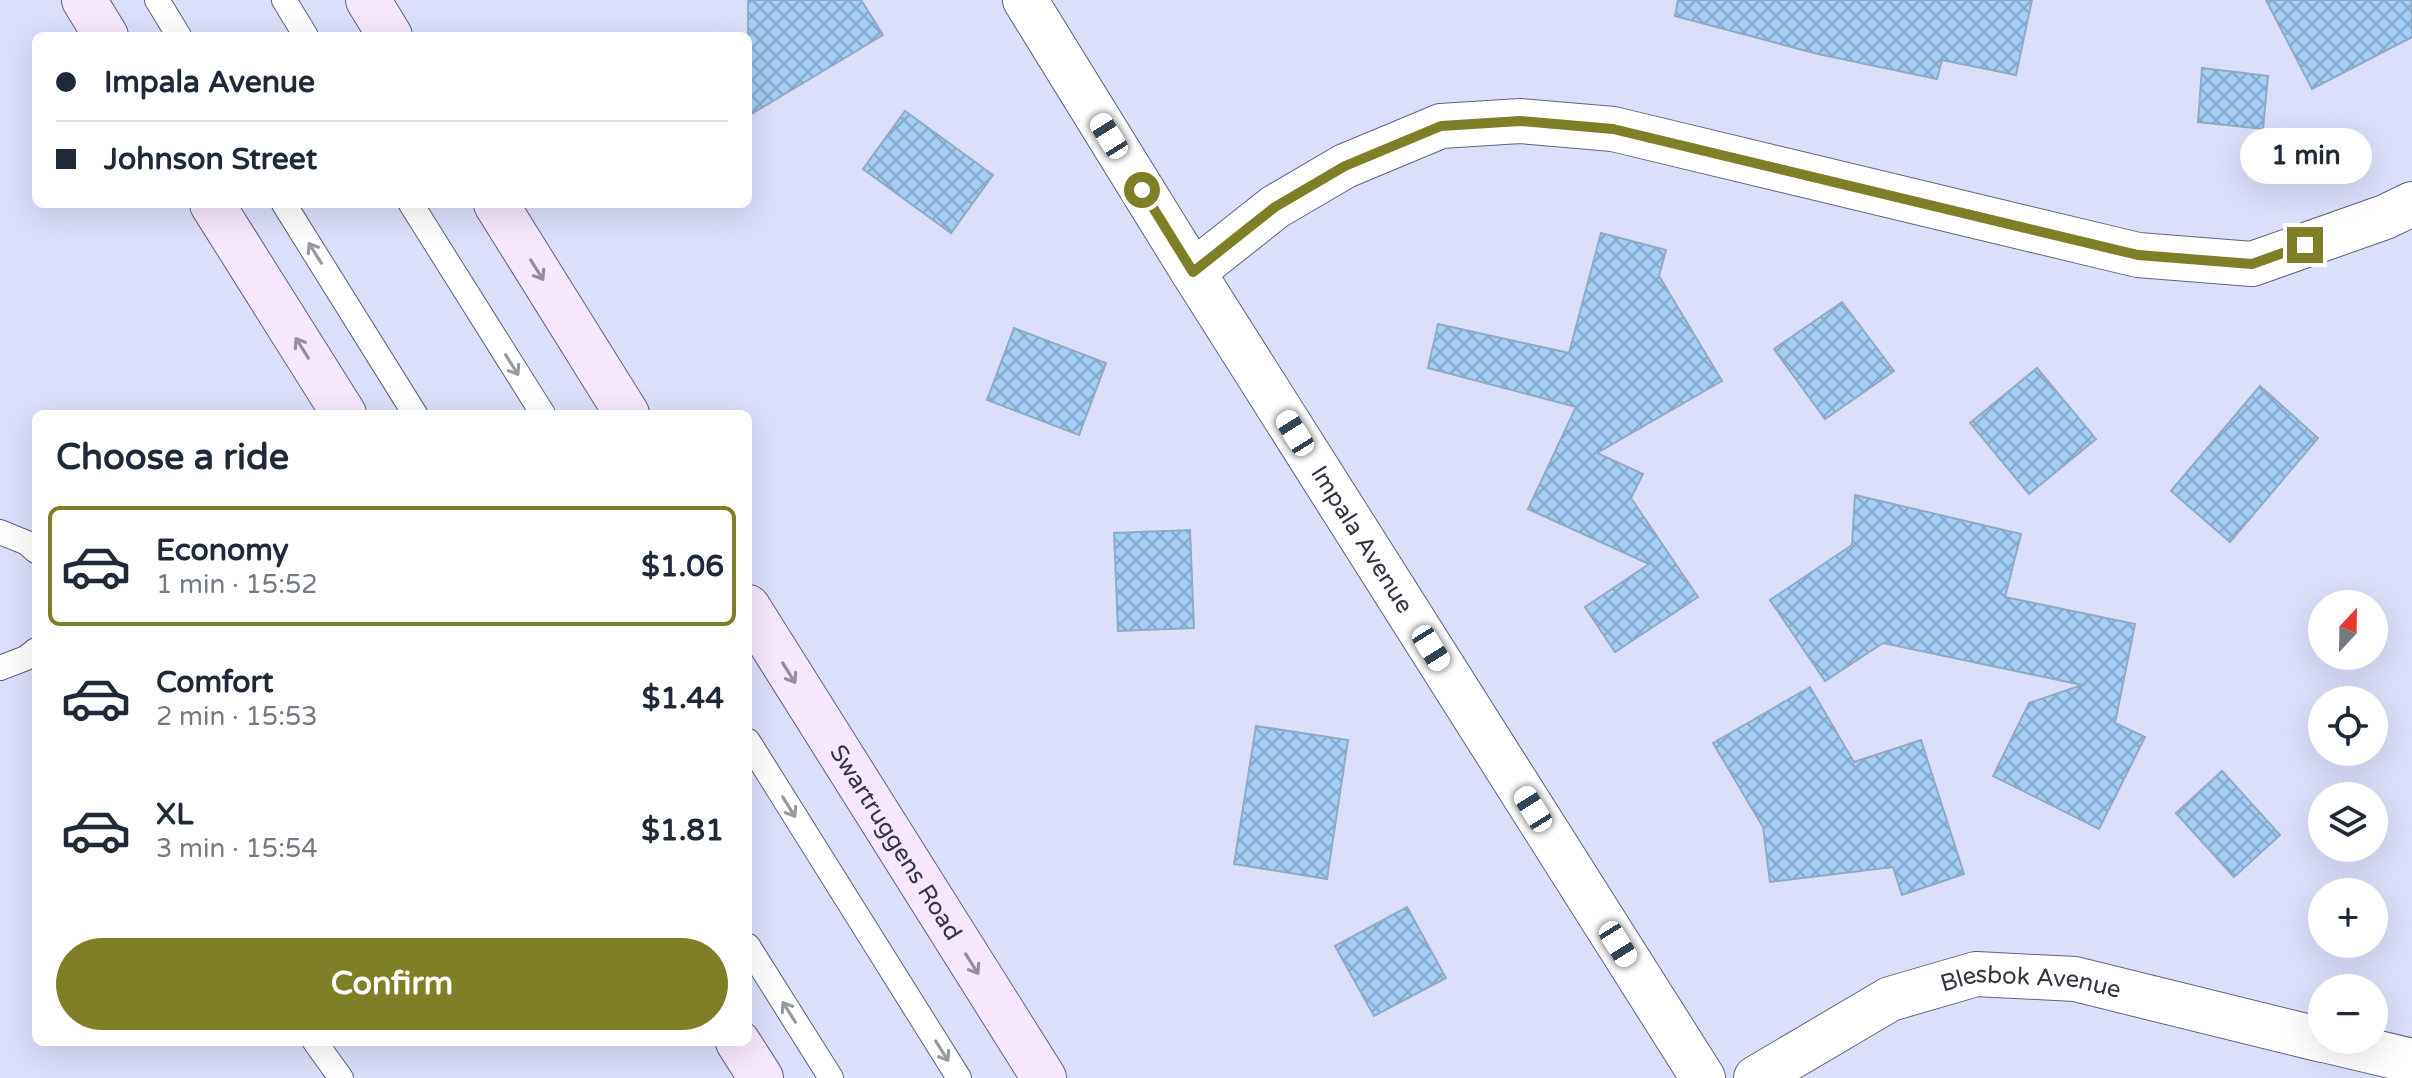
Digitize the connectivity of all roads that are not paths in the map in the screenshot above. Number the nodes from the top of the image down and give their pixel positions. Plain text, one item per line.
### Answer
1 (84, 0) edge
2 (157, 0) edge
3 (284, 0) edge
4 (368, 0) edge
5 (1025, 0) edge
6 (104, 32) edge
7 (177, 32) edge
8 (304, 32) edge
9 (388, 32) edge
10 (2412, 204) edge
11 (215, 208) edge
12 (286, 208) edge
13 (414, 208) edge
14 (498, 208) edge
15 (1193, 272) junction
16 (341, 410) edge
17 (413, 410) edge
18 (540, 410) edge
19 (625, 410) edge
20 (0, 532) edge
21 (32, 547) edge
22 (752, 613) edge
23 (32, 656) edge
24 (0, 668) edge
25 (752, 747) edge
26 (752, 952) edge
27 (2308, 1036) edge
28 (318, 1046) edge
29 (741, 1046) edge
30 (2382, 1054) edge
31 (2412, 1061) edge
32 (341, 1078) edge
33 (761, 1078) edge
34 (831, 1078) edge
35 (959, 1078) edge
36 (1044, 1078) edge
37 (1703, 1078) edge
38 (1756, 1078) edge

1 - 6 main road
2 - 7 lane
3 - 8 lane
4 - 9 main road
5 - 15 street, Impala Avenue
10 - 15 street
16 -> 11 main road
17 -> 12 lane
13 -> 18 lane
14 -> 19 main road
15 - 37 street, Impala Avenue
20 - 21 lane
22 -> 36 main road, Swartruggens Road
23 - 24 lane
25 -> 35 lane
34 -> 26 lane
27 - 38 street, Blesbok Avenue
28 - 32 lane
29 - 33 main road
30 - 31 street, Blesbok Avenue

